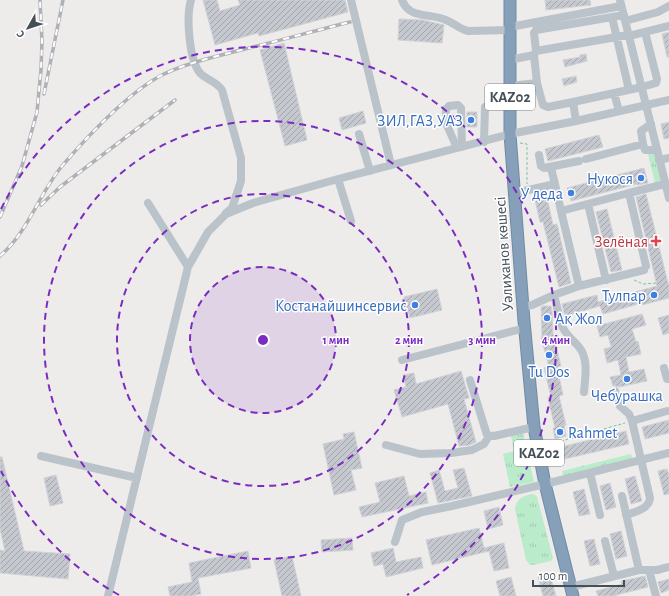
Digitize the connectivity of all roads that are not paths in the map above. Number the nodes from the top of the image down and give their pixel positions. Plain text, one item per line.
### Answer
1 (191, 0) edge
2 (351, 0) edge
3 (402, 0) edge
4 (510, 0) edge
5 (621, 3) edge
6 (669, 6) edge
7 (612, 17) junction
8 (624, 18) junction
9 (669, 26) edge
10 (509, 28) junction
11 (645, 32) junction
12 (534, 33) junction
13 (629, 36) junction
14 (616, 37) junction
15 (535, 53) junction
16 (509, 60) junction
17 (537, 83) junction
18 (510, 86) junction
19 (642, 88) junction
20 (629, 90) junction
21 (614, 93) junction
22 (669, 100) edge
23 (573, 102) junction
24 (646, 105) junction
25 (485, 107) dead end
26 (619, 111) junction
27 (576, 121) junction
28 (651, 124) junction
29 (359, 134) dead end
30 (510, 134) junction
31 (484, 142) junction
32 (644, 144) junction
33 (657, 150) junction
34 (539, 155) dead end
35 (669, 158) edge
36 (659, 160) junction
37 (391, 165) junction
38 (551, 168) junction
39 (370, 171) junction
40 (338, 179) junction
41 (555, 184) junction
42 (665, 184) junction
43 (515, 193) junction
44 (629, 193) junction
45 (669, 198) edge
46 (148, 203) dead end
47 (588, 204) junction
48 (561, 211) junction
49 (226, 214) junction
50 (351, 221) dead end
51 (188, 267) junction
52 (606, 280) junction
53 (579, 286) junction
54 (554, 295) junction
55 (523, 307) junction
56 (524, 328) junction
57 (402, 360) dead end
58 (664, 368) dead end
59 (669, 379) edge
60 (470, 380) dead end
61 (615, 391) dead end
62 (584, 392) dead end
63 (667, 411) dead end
64 (632, 421) junction
65 (534, 427) junction
66 (489, 436) junction
67 (386, 445) dead end
68 (669, 453) edge
69 (41, 456) dead end
70 (640, 460) junction
71 (590, 473) junction
72 (137, 478) junction
73 (546, 484) junction
74 (622, 496) dead end
75 (600, 515) dead end
76 (626, 515) junction
77 (605, 541) dead end
78 (395, 542) dead end
79 (669, 567) edge
80 (639, 570) junction
81 (649, 570) junction
82 (614, 576) junction
83 (572, 591) edge
84 (108, 596) edge
85 (656, 596) edge

1 - 49 street
2 - 37 street
3 - 10 street
4 - 10 highway, Уәлиханов көшесі / KАZ02
5 - 8 street
5 - 10 street
6 - 8 street
7 - 8 street
7 - 12 street
7 - 14 street
8 - 13 street
9 - 11 street
10 - 12 street
10 - 16 highway, Уәлиханов көшесі / KАZ02
11 - 13 street
11 - 19 street
12 - 15 street
13 - 14 street
13 - 19 street
14 - 15 street
14 - 20 street
15 - 16 street
15 - 17 street
16 - 18 highway, Уәлиханов көшесі / KАZ02
17 - 18 street
17 - 23 street
18 - 30 highway, Уәлиханов көшесі / KАZ02
19 - 20 street
19 - 24 street
20 - 21 street
21 - 23 street
21 - 26 street
22 - 24 street
23 - 27 street
24 - 26 street
24 - 28 street
25 - 31 street
26 - 27 street
27 - 30 street
28 - 32 street
28 - 33 street
29 - 39 street
30 - 31 street
30 - 43 highway, Уәлиханов көшесі / KАZ02
31 - 37 street
32 - 33 street
32 - 38 street
33 - 36 street
34 - 38 street
35 - 36 street
36 - 42 street
37 - 39 street
38 - 41 street
39 - 40 street
40 - 49 street
40 - 50 street
41 - 43 street
41 - 48 street
42 - 44 street
42 - 45 street
43 - 55 highway, Уәлиханов көшесі / KАZ02
44 - 47 street
44 - 52 street
46 - 51 street
47 - 48 street
47 - 52 street
48 - 53 street
49 - 51 street
51 - 72 street
52 - 53 street
53 - 54 street
54 - 55 street
54 - 62 street
55 - 56 highway, Уәлиханов көшесі / KАZ02
56 - 57 street
56 - 65 highway, Уәлиханов көшесі / KАZ02
58 - 59 street
60 - 66 street
61 - 64 street
63 - 64 street
64 - 70 street
65 - 66 street
65 - 73 highway, Уәлиханов көшесі / KАZ02
66 - 67 street
68 - 70 street
69 - 72 street
70 - 71 street
70 - 76 street
71 - 73 street
71 - 75 street
72 - 84 street
73 - 78 street
73 - 83 highway, Уәлиханов көшесі / KАZ02
74 - 76 street
76 - 80 street
77 - 82 street
79 - 81 street
80 - 81 street
80 - 82 street
81 - 85 street
82 - 83 street

